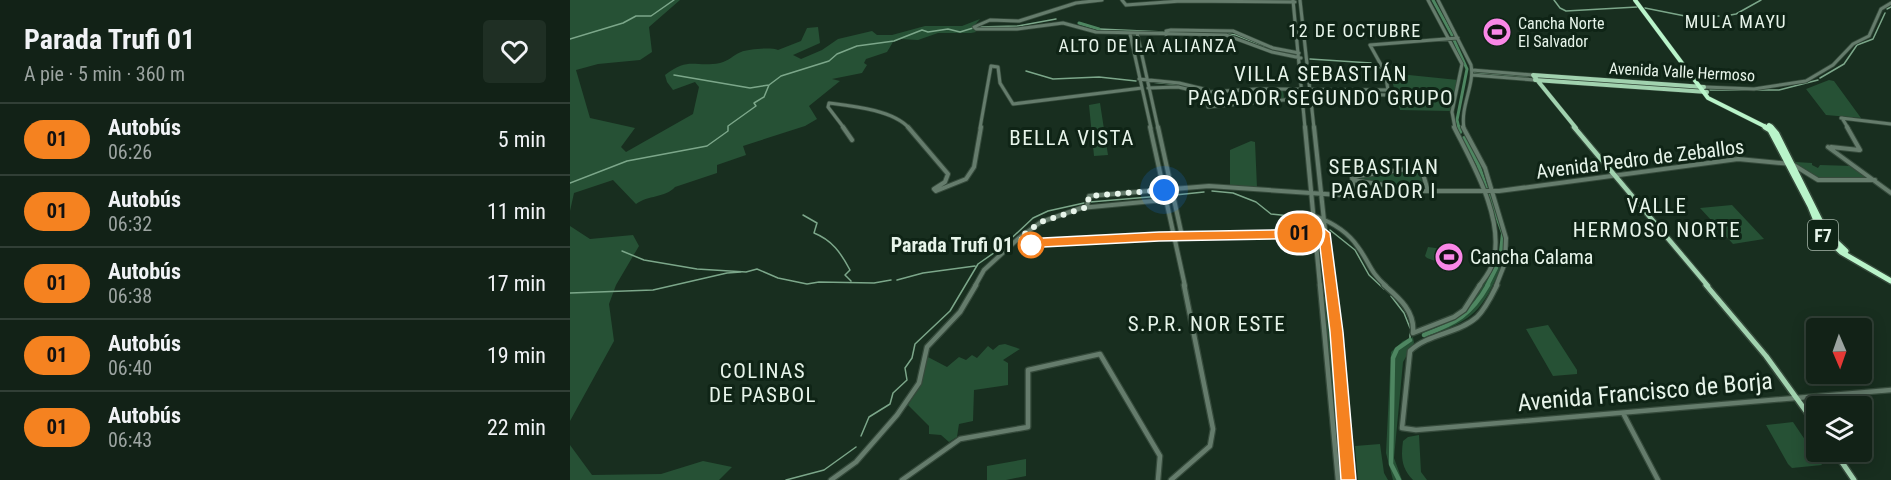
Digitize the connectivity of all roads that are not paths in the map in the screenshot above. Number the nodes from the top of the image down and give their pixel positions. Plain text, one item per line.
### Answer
1 (1102, 0) edge
2 (1122, 0) edge
3 (1428, 0) edge
4 (1438, 0) edge
5 (1636, 0) edge
6 (1293, 1) edge
7 (1300, 1) edge
8 (1891, 3) edge
9 (1137, 33) junction
10 (1166, 33) junction
11 (1130, 34) junction
12 (1450, 38) junction
13 (1458, 38) junction
14 (1305, 51) junction
15 (1299, 52) junction
16 (1299, 58) junction
17 (1306, 59) junction
18 (1472, 70) junction
19 (1534, 77) junction
20 (1140, 79) junction
21 (1146, 79) junction
22 (1466, 79) junction
23 (1142, 88) junction
24 (1148, 88) junction
25 (1302, 89) junction
26 (1703, 89) junction
27 (1388, 90) junction
28 (1208, 92) junction
29 (1310, 94) junction
30 (1303, 96) junction
31 (1891, 124) edge
32 (852, 140) dead end
33 (1844, 148) junction
34 (1833, 149) junction
35 (1789, 163) junction
36 (1613, 176) junction
37 (1353, 179) junction
38 (1875, 180) junction
39 (1172, 189) junction
40 (1164, 190) junction
41 (1428, 191) junction
42 (1483, 191) junction
43 (1492, 191) junction
44 (1891, 193) edge
45 (1312, 194) junction
46 (1321, 194) junction
47 (1174, 199) junction
48 (1166, 200) junction
49 (1087, 207) junction
50 (1315, 216) junction
51 (1323, 219) junction
52 (1315, 233) junction
53 (1325, 233) junction
54 (1173, 236) junction
55 (1891, 279) edge
56 (1415, 331) junction
57 (1422, 342) junction
58 (1416, 344) junction
59 (1891, 390) edge
60 (1797, 397) junction
61 (1806, 410) edge
62 (1623, 413) junction
63 (1841, 462) edge
64 (831, 480) edge
65 (902, 480) edge
66 (1158, 480) edge
67 (1171, 480) edge
68 (1338, 480) edge
69 (1348, 480) edge
70 (1658, 480) edge
71 (1854, 480) edge

1 - 11 street
2 - 6 street
3 - 12 street
4 - 13 street
5 - 26 highway, F7
6 - 7 street
6 - 15 street
7 - 14 street
8 - 26 street, Avenida Valle Hermoso
9 - 10 street
9 - 11 street
9 - 21 street
10 - 15 street
10 - 16 street
11 - 20 street
12 - 13 street
12 - 22 street
12 - 27 street
13 - 18 street
14 - 15 street
14 - 17 street
15 - 16 street
16 - 17 street
16 - 25 street
17 - 29 street
18 - 19 street, Avenida Valle Hermoso
18 - 22 street
19 - 22 street, Avenida Valle Hermoso
19 - 26 main road, Avenida Valle Hermoso
19 - 36 main road
20 - 21 street
20 - 23 street
21 - 24 street
21 - 28 street
22 - 42 street
22 - 43 street
23 - 32 street
23 - 40 street
24 - 28 street
24 - 39 street
25 - 28 street
25 - 29 street
25 - 30 street
26 - 35 highway, F7
27 - 29 street
27 - 29 street
28 - 30 street
29 - 30 street
29 - 46 street
30 - 45 street
31 - 33 street
33 - 34 street
33 - 34 street
34 - 38 street
35 - 36 street, Avenida Pedro de Zeballos
35 - 38 street
35 - 55 highway, F7
36 - 43 street, Avenida Pedro de Zeballos
36 - 60 main road
37 - 41 street
37 - 41 street
37 - 46 street
38 - 44 street
39 - 40 street
39 - 45 street
39 - 47 street
40 - 48 street
40 - 49 street
41 - 42 street
42 - 43 street
42 - 56 street
43 - 57 street
45 - 46 street
45 - 50 street
46 - 51 street
47 - 48 street
47 - 54 street
48 - 49 street
48 - 54 street
49 - 64 street
50 - 51 street
50 - 52 street
51 - 53 street
51 - 56 street
52 - 53 street
52 - 68 street
53 - 69 street
54 - 67 street
56 - 57 street
56 - 58 street
57 - 58 street
58 - 62 street, Avenida Francisco de Borja
59 - 60 street, Avenida Francisco de Borja
60 - 61 main road
60 - 62 street, Avenida Francisco de Borja
62 - 70 street
63 - 71 main road
65 - 66 street

